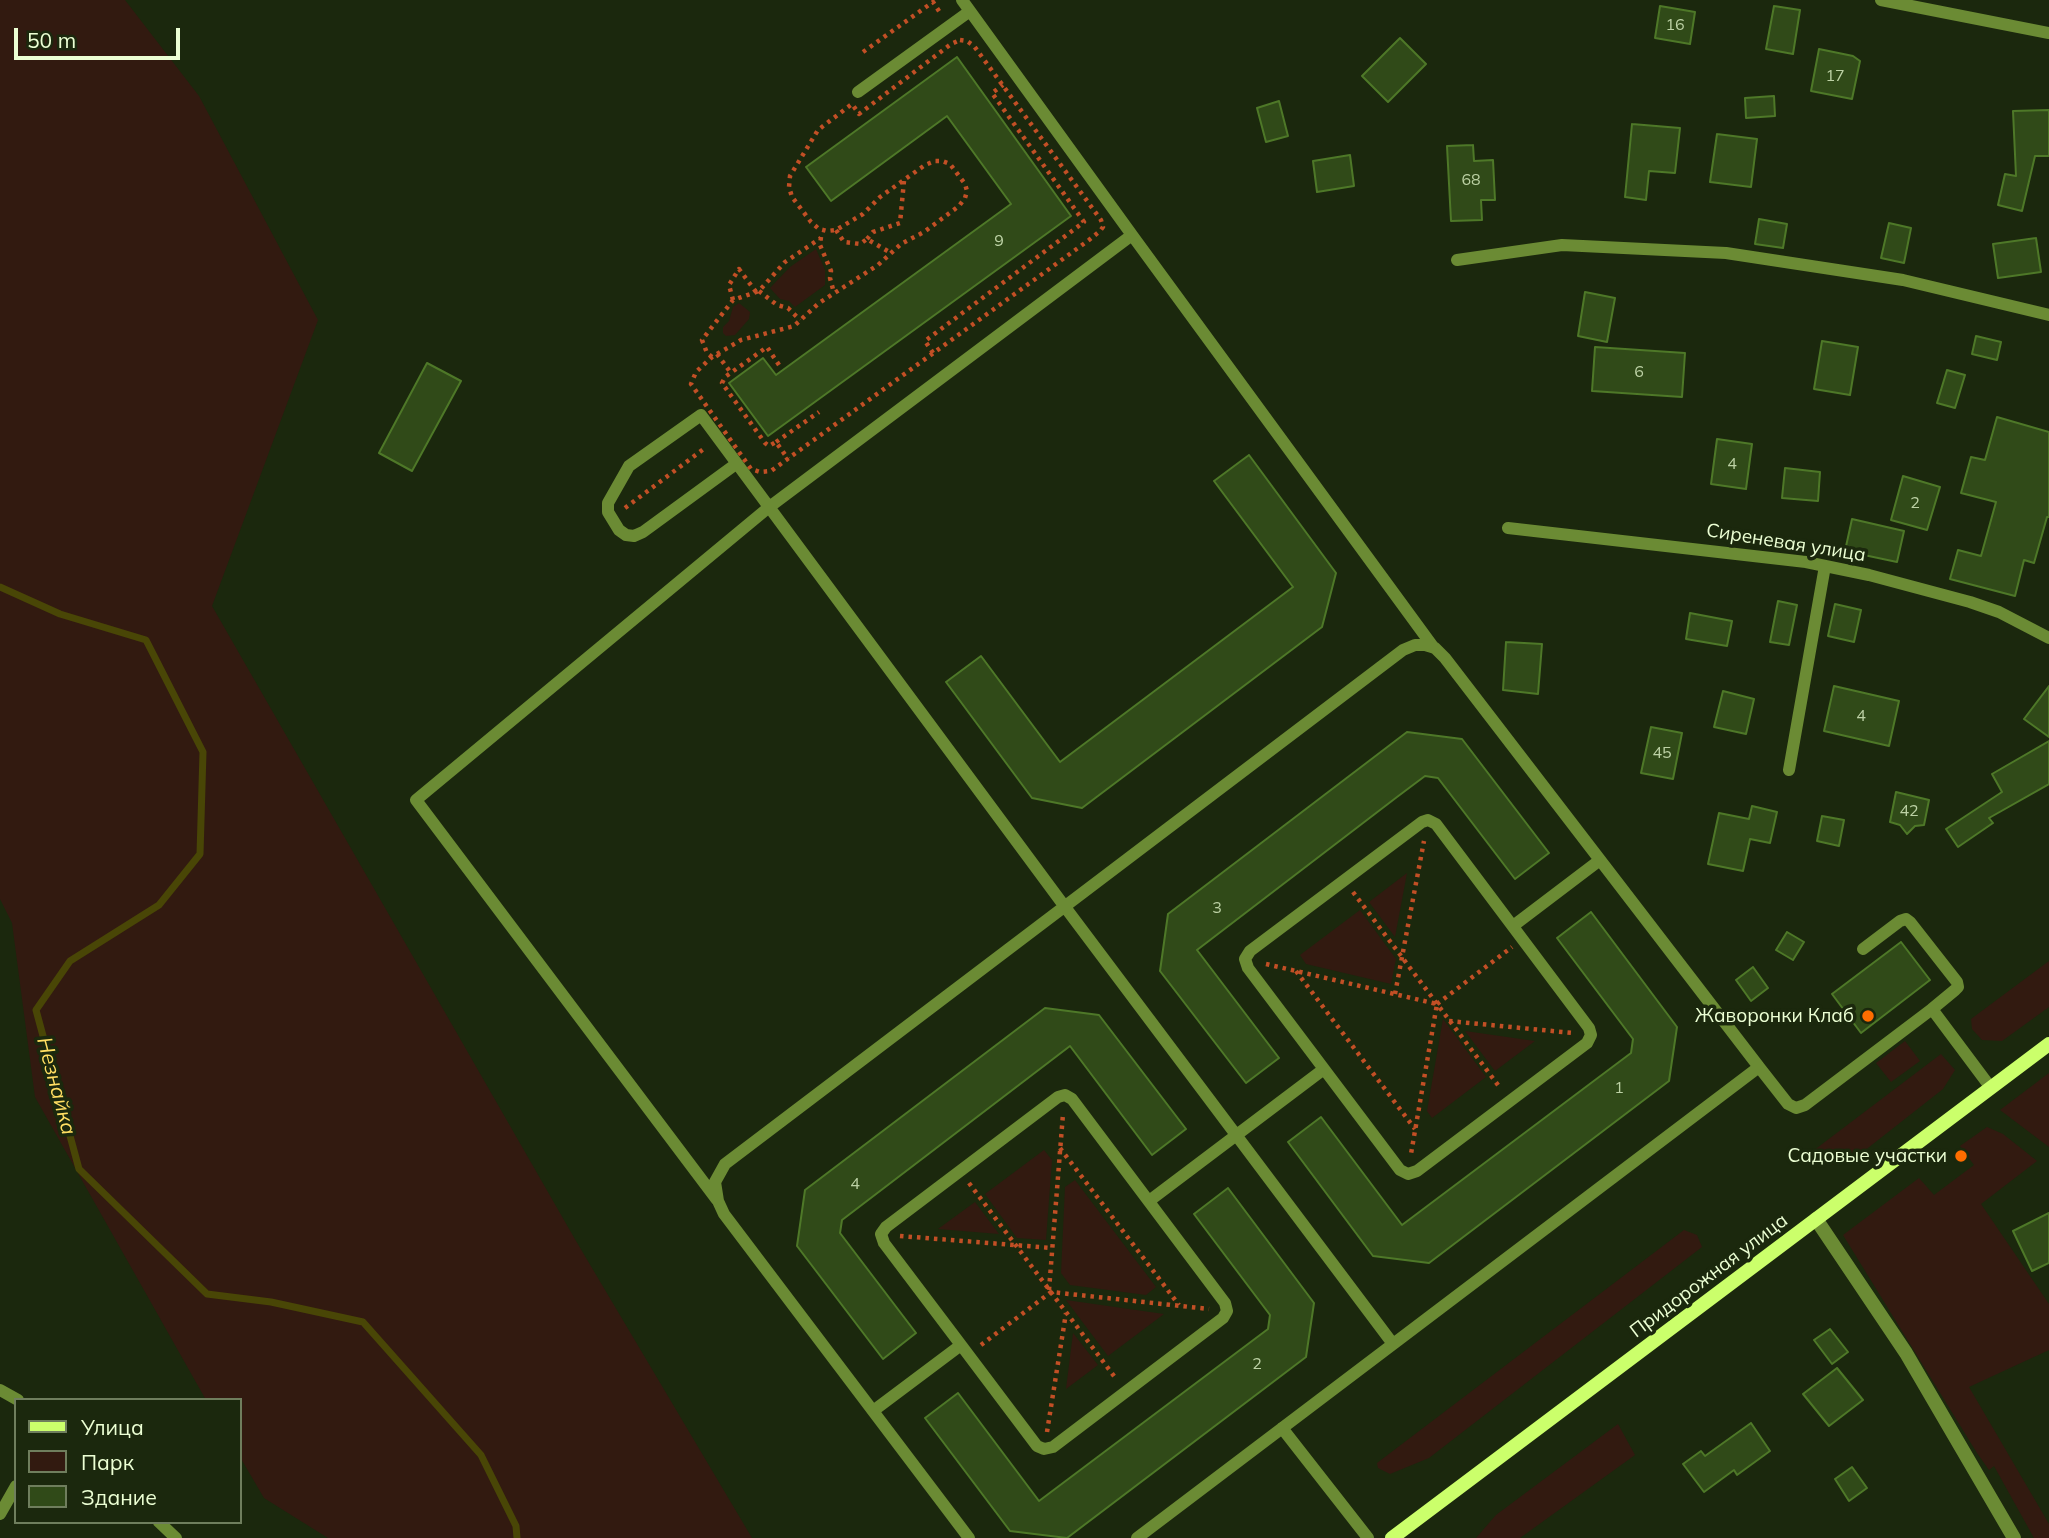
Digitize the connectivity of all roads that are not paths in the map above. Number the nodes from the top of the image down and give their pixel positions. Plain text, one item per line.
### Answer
1 (1881, 0) edge
2 (966, 5) edge
3 (2049, 33) edge
4 (858, 92) dead end
5 (1132, 235) junction
6 (1457, 260) dead end
7 (2049, 314) edge
8 (736, 464) junction
9 (768, 508) junction
10 (1508, 528) dead end
11 (1825, 566) junction
12 (2049, 638) edge
13 (1435, 648) junction
14 (1789, 770) dead end
15 (1600, 860) junction
16 (1065, 907) junction
17 (1513, 926) junction
18 (1863, 949) dead end
19 (1932, 1009) junction
20 (2049, 1044) edge
21 (1759, 1067) junction
22 (1324, 1069) junction
23 (1992, 1088) junction
24 (1236, 1136) junction
25 (718, 1201) junction
26 (1149, 1202) junction
27 (1816, 1219) junction
28 (1393, 1344) junction
29 (964, 1350) junction
30 (873, 1411) junction
31 (1282, 1428) junction
32 (14, 1490) edge
33 (0, 1514) edge
34 (161, 1524) edge
35 (176, 1538) edge
36 (969, 1538) edge
37 (1137, 1538) edge
38 (1368, 1538) edge
39 (1392, 1538) edge
40 (2014, 1538) edge

1 - 3 lane
2 - 4 lane
2 - 5 lane
5 - 9 lane
5 - 13 lane
6 - 7 lane
8 - 8 lane
8 - 9 lane
9 - 16 lane
9 - 25 lane
10 - 11 lane, Сиреневая улица
11 - 12 lane, Сиреневая улица
11 - 14 lane
13 - 15 lane
13 - 16 lane
15 - 17 lane
15 - 21 lane
16 - 24 lane
16 - 25 lane
17 - 22 lane
17 - 22 lane
18 - 19 lane
19 - 21 lane
19 - 23 lane
20 - 23 main road, Придорожная улица
21 - 28 lane
22 - 24 lane
23 - 27 main road, Придорожная улица
24 - 26 lane
24 - 28 lane
25 - 30 lane
26 - 29 lane
26 - 29 lane
27 - 39 main road, Придорожная улица
27 - 40 street
28 - 31 lane
29 - 30 lane
30 - 36 lane
31 - 37 lane
31 - 38 lane
32 - 33 lane
34 - 35 lane

